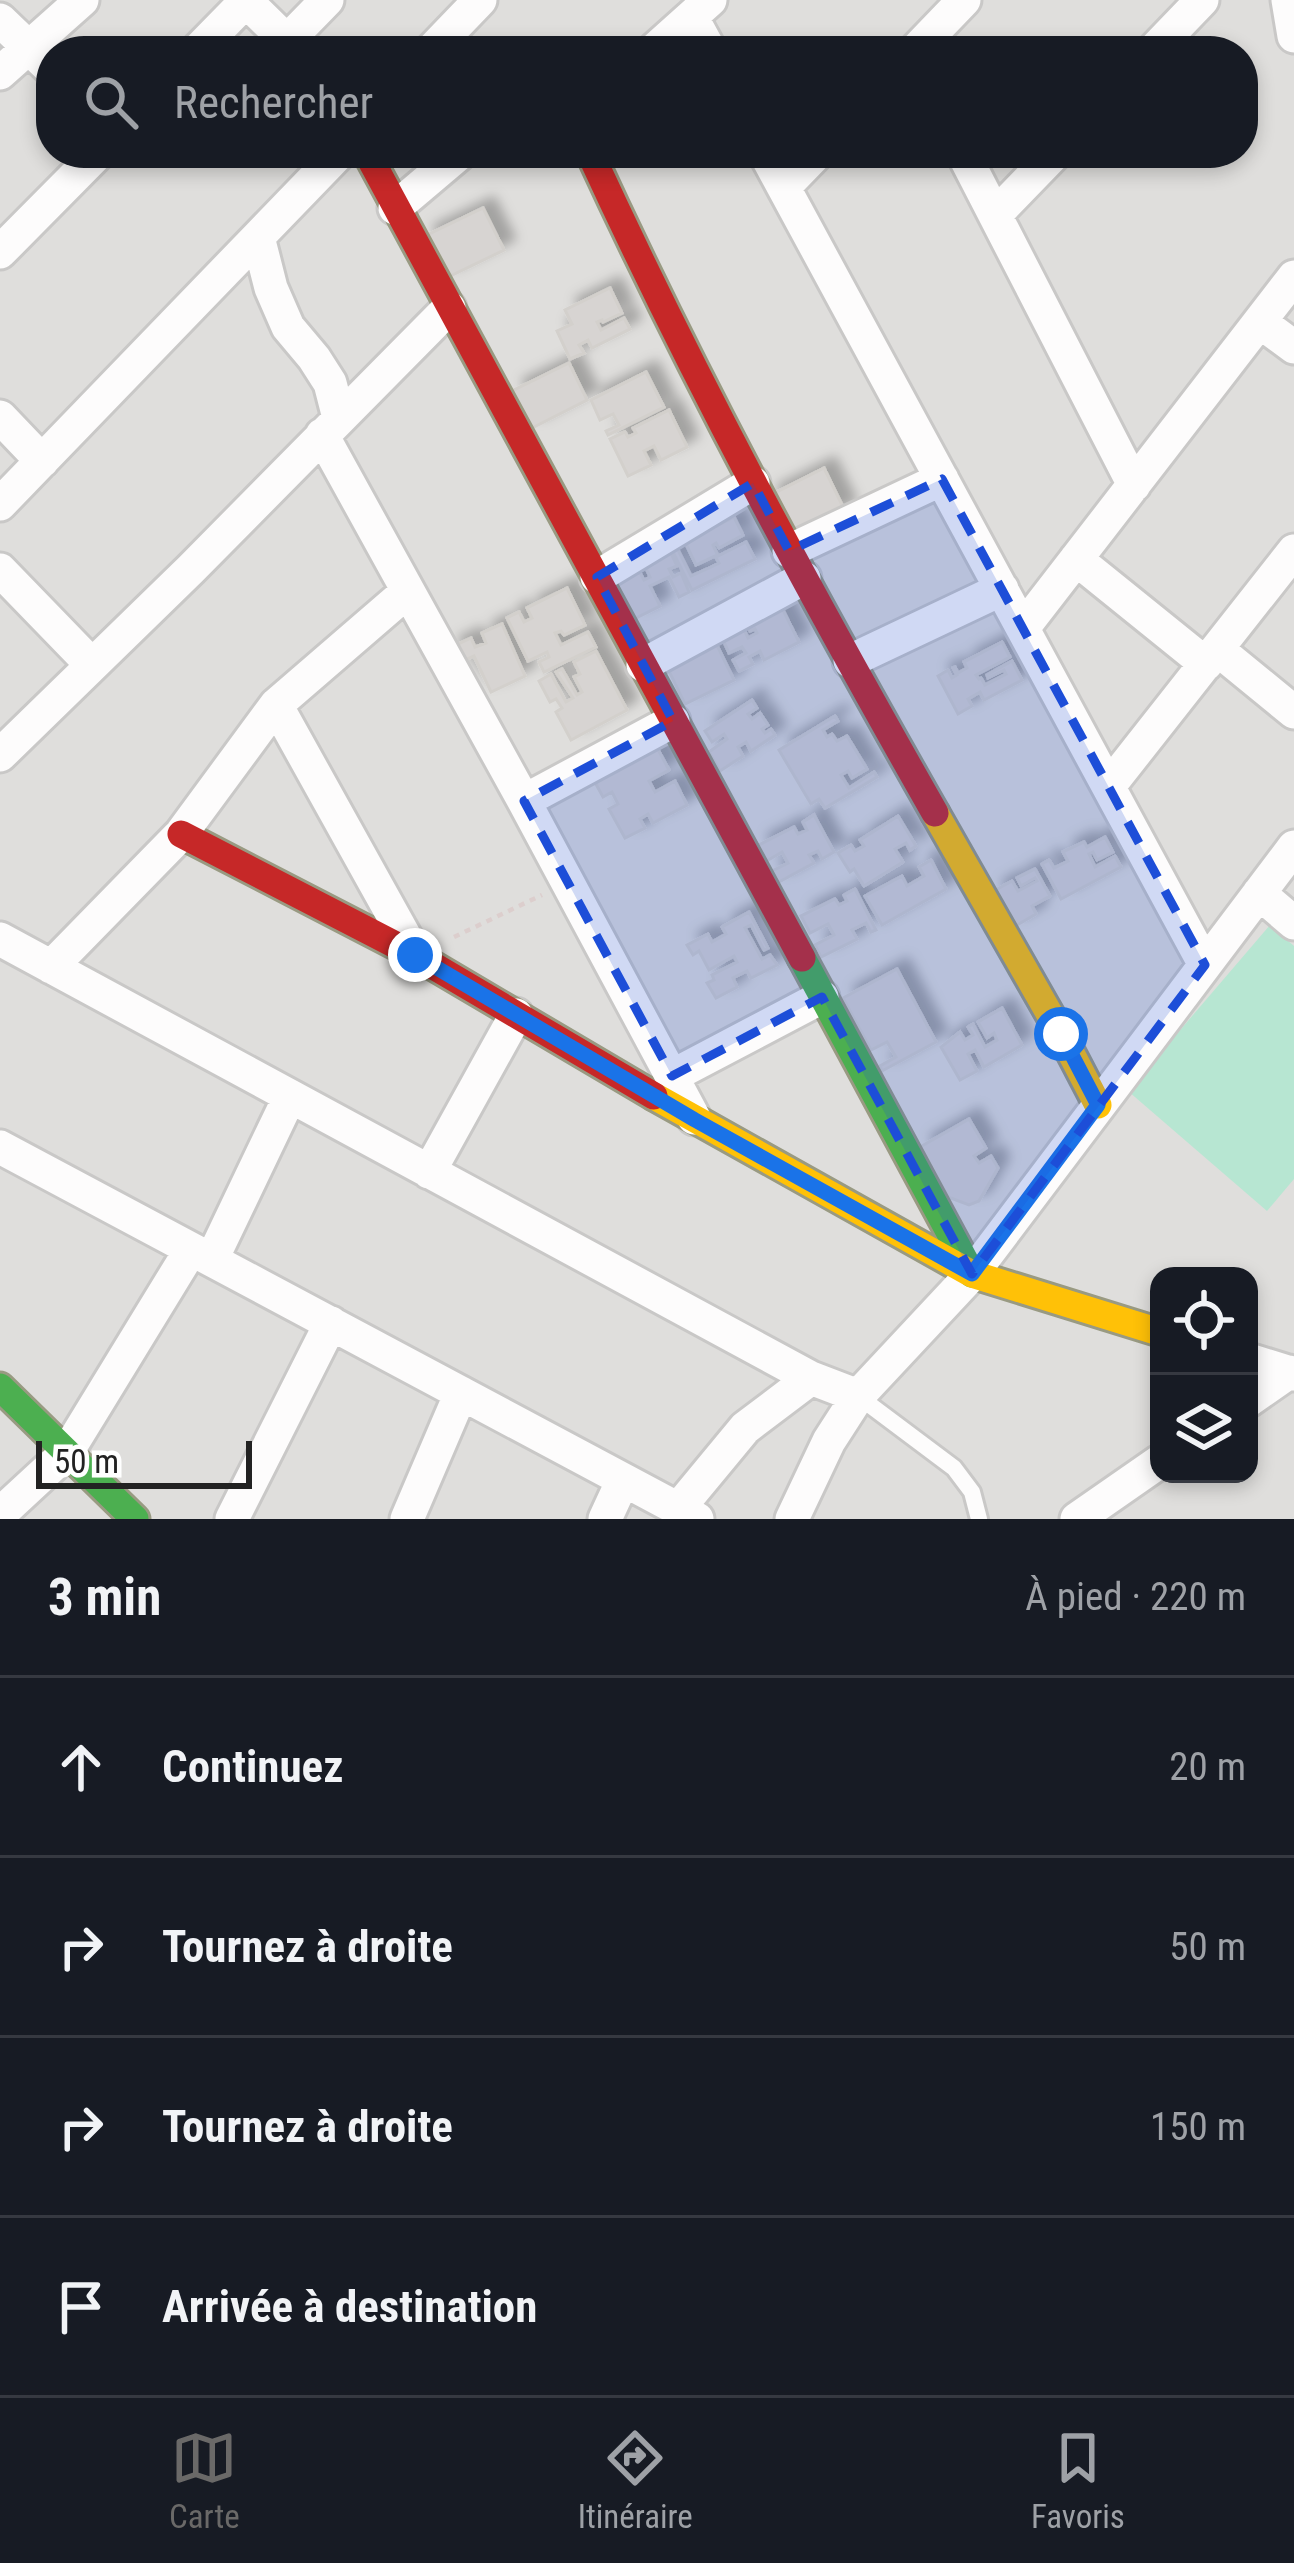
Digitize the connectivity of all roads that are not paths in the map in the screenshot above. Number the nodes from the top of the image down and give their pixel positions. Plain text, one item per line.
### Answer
1 (82, 0) edge
2 (246, 0) edge
3 (327, 0) edge
4 (480, 0) edge
5 (964, 0) edge
6 (1202, 0) edge
7 (1288, 0) edge
8 (701, 9) edge
9 (0, 20) edge
10 (55, 36) edge
11 (211, 36) edge
12 (282, 36) edge
13 (300, 36) edge
14 (445, 36) edge
15 (670, 36) edge
16 (929, 36) edge
17 (1167, 36) edge
18 (1294, 36) edge
19 (36, 55) edge
20 (36, 59) edge
21 (0, 73) edge
22 (83, 168) edge
23 (325, 168) edge
24 (375, 168) edge
25 (442, 168) edge
26 (597, 168) edge
27 (773, 168) edge
28 (802, 168) edge
29 (971, 168) edge
30 (1040, 168) edge
31 (784, 187) junction
32 (395, 208) junction
33 (995, 215) junction
34 (258, 237) junction
35 (0, 252) edge
36 (1294, 277) edge
37 (449, 308) junction
38 (1259, 322) junction
39 (1294, 347) edge
40 (0, 417) edge
41 (331, 426) junction
42 (42, 461) junction
43 (942, 479) junction
44 (753, 483) junction
45 (1134, 484) junction
46 (0, 504) edge
47 (1294, 551) edge
48 (1076, 560) junction
49 (796, 565) junction
50 (0, 570) edge
51 (597, 577) junction
52 (1002, 589) junction
53 (408, 591) junction
54 (1023, 628) junction
55 (1211, 656) junction
56 (850, 661) junction
57 (92, 665) junction
58 (643, 665) junction
59 (276, 705) junction
60 (1294, 712) edge
61 (673, 722) junction
62 (0, 755) edge
63 (1109, 786) junction
64 (524, 801) junction
65 (182, 834) junction
66 (1294, 847) edge
67 (1259, 893) junction
68 (1294, 923) edge
69 (0, 940) edge
70 (415, 955) junction
71 (1205, 965) junction
72 (50, 967) junction
73 (822, 997) junction
74 (516, 1015) junction
75 (672, 1076) junction
76 (290, 1096) junction
77 (1098, 1105) junction
78 (695, 1120) junction
79 (0, 1147) edge
80 (429, 1172) junction
81 (201, 1255) junction
82 (972, 1274) junction
83 (331, 1323) junction
84 (1150, 1329) edge
85 (1258, 1363) edge
86 (1292, 1373) edge
87 (811, 1378) junction
88 (0, 1387) edge
89 (461, 1393) junction
90 (1258, 1394) edge
91 (858, 1396) junction
92 (67, 1452) junction
93 (1150, 1469) edge
94 (623, 1480) junction
95 (0, 1514) edge
96 (687, 1514) edge
97 (1085, 1516) edge
98 (135, 1519) edge
99 (232, 1519) edge
100 (407, 1519) edge
101 (605, 1519) edge
102 (792, 1519) edge
103 (979, 1519) edge

1 - 10 street
2 - 11 street
2 - 12 street
3 - 13 street
4 - 14 street
5 - 16 street
6 - 17 street
7 - 18 street
8 - 15 street
9 - 19 street
20 - 21 street
22 - 35 street
23 - 34 street
24 - 32 street
25 - 32 street
26 - 44 street
27 - 31 street
28 - 31 street
29 - 33 street
30 - 33 street
31 - 43 street
32 - 37 street
33 - 45 street
34 - 41 street
34 - 42 street
36 - 38 street
37 - 41 street
37 - 51 street
38 - 39 street
38 - 45 street
40 - 42 street
41 - 53 street
41 - 57 street
42 - 46 street
43 - 49 street
43 - 52 street
44 - 49 street
44 - 51 street
45 - 48 street
47 - 55 street
48 - 54 street
48 - 55 street
49 - 56 street
49 - 58 street
50 - 57 street
51 - 58 street
52 - 54 street
52 - 56 street
53 - 59 street
53 - 64 street
54 - 63 street
55 - 60 street
55 - 63 street
56 - 77 street
57 - 62 street
58 - 61 street
59 - 65 street
59 - 70 street
61 - 64 street
61 - 73 street
63 - 71 street
64 - 75 street
65 - 70 street
65 - 72 street
66 - 67 street
67 - 68 street
67 - 71 street
69 - 72 street
70 - 74 street
71 - 77 street
72 - 76 street
73 - 75 street
73 - 82 street
74 - 78 street
74 - 80 street
75 - 78 street
76 - 80 street
76 - 81 street
77 - 82 street
78 - 82 street
79 - 81 street
80 - 87 street
81 - 83 street
81 - 92 street
82 - 84 street
82 - 91 street
83 - 89 street
83 - 99 street
85 - 86 street
86 - 90 street
87 - 91 street
87 - 96 street
88 - 92 street
89 - 94 street
89 - 100 street
91 - 102 street
91 - 103 lane
92 - 95 street
92 - 98 street
93 - 97 street
94 - 96 street
94 - 101 street

